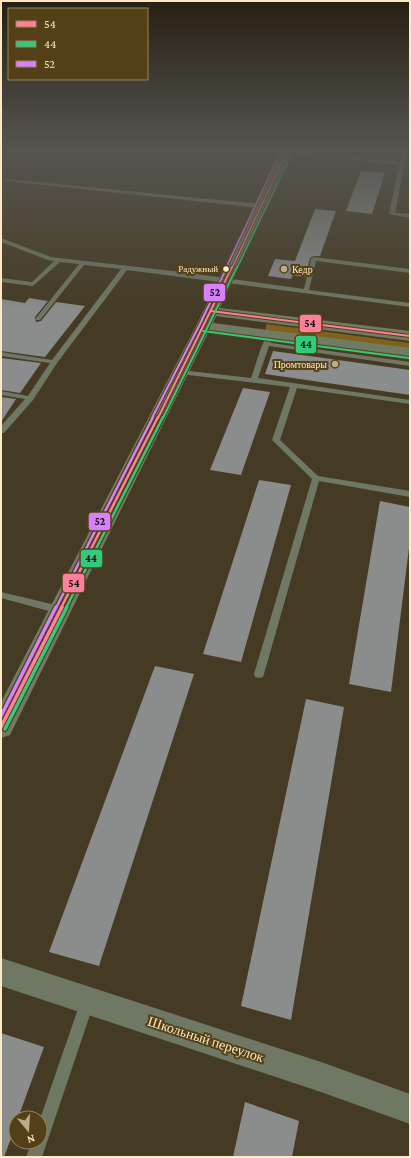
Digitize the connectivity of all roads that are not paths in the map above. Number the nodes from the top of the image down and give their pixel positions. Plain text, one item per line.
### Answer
1 (232, 203) edge
2 (262, 203) edge
3 (394, 203) edge
4 (261, 206) junction
5 (410, 216) edge
6 (1, 240) edge
7 (59, 260) junction
8 (82, 264) junction
9 (125, 268) junction
10 (410, 271) edge
11 (1, 280) edge
12 (226, 280) junction
13 (306, 291) junction
14 (410, 305) edge
15 (208, 318) junction
16 (38, 320) dead end
17 (410, 336) edge
18 (268, 339) junction
19 (410, 353) edge
20 (1, 354) edge
21 (54, 362) junction
22 (410, 364) edge
23 (180, 372) junction
24 (254, 380) junction
25 (294, 386) junction
26 (1, 393) edge
27 (30, 398) junction
28 (410, 402) edge
29 (2, 429) edge
30 (316, 478) junction
31 (410, 494) edge
32 (1, 595) edge
33 (60, 610) junction
34 (259, 674) dead end
35 (1, 727) edge
36 (1, 972) edge
37 (88, 1000) junction
38 (410, 1110) edge
39 (48, 1118) edge

1 - 4 lane
2 - 4 street
3 - 5 lane
4 - 12 street
6 - 7 lane
7 - 8 lane
7 - 11 lane
8 - 9 lane
8 - 16 lane
9 - 12 lane
9 - 21 lane
10 - 13 lane
12 - 13 lane
12 - 15 street
13 - 14 lane
15 - 17 street
15 - 18 street
15 - 23 street
18 - 19 street
18 - 22 lane
18 - 24 lane
20 - 21 lane
21 - 27 lane
23 - 24 lane
23 - 33 street
24 - 25 lane
25 - 28 lane
25 - 30 lane
26 - 27 lane
27 - 29 lane
30 - 31 lane
30 - 34 lane
32 - 33 lane
33 - 35 street
36 - 37 street, Школьный переулок
37 - 38 street, Школьный переулок
37 - 39 lane

